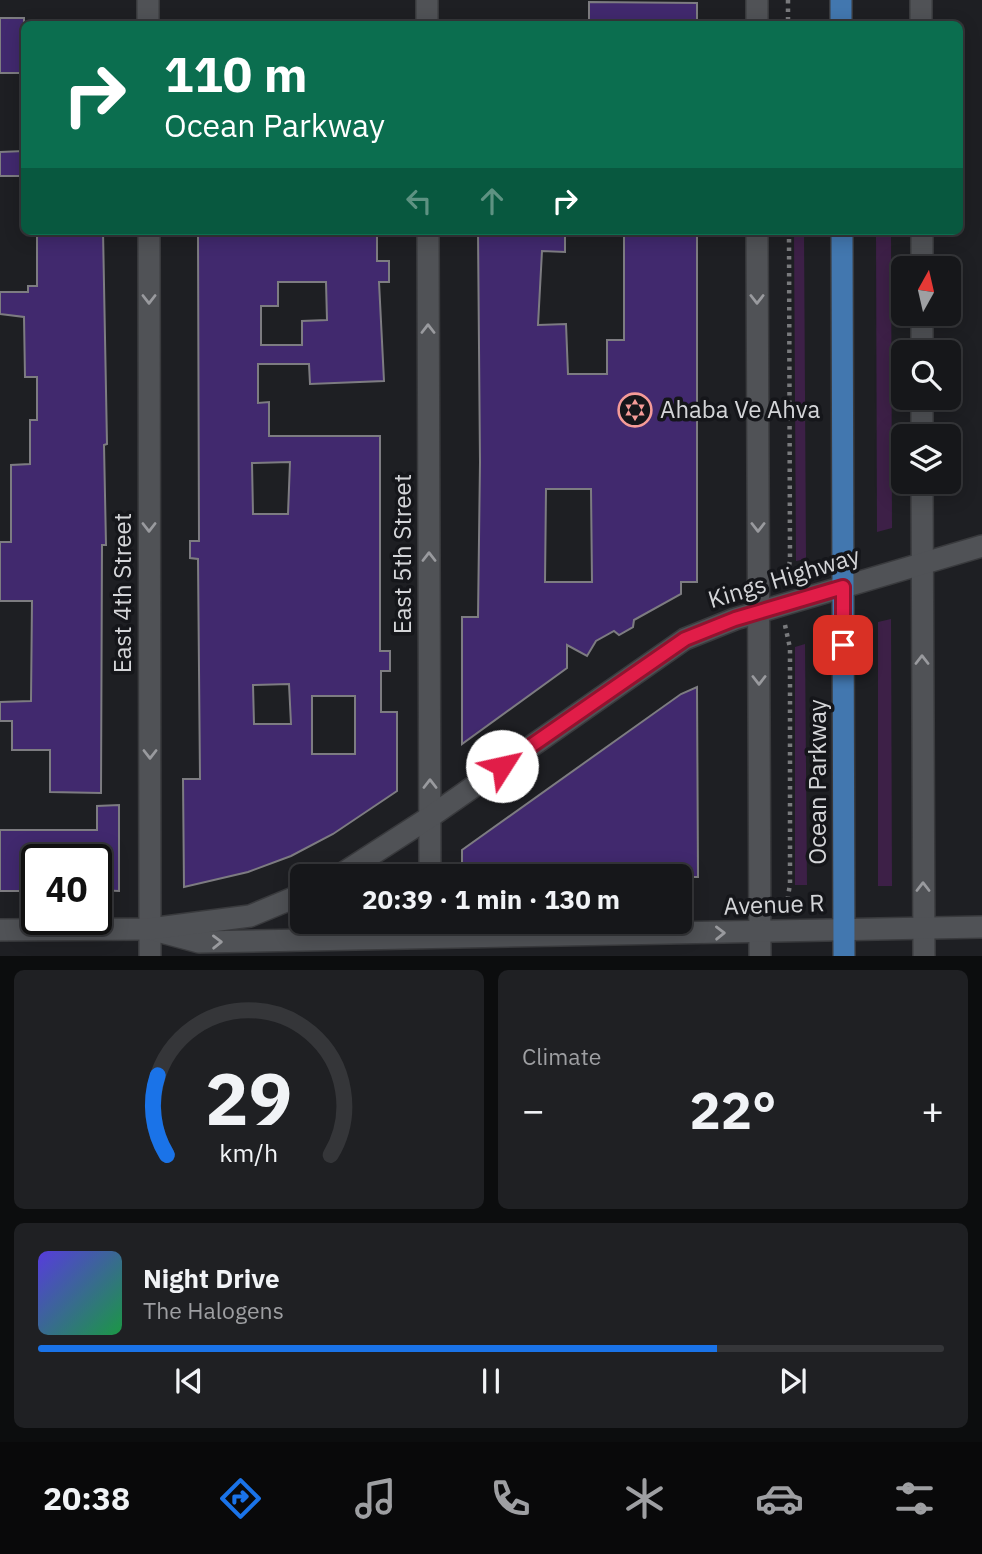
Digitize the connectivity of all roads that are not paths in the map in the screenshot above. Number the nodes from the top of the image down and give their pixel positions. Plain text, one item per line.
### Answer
1 (148, 0) edge
2 (427, 0) edge
3 (757, 0) edge
4 (841, 0) edge
5 (921, 0) edge
6 (148, 21) edge
7 (427, 21) edge
8 (757, 21) edge
9 (841, 21) edge
10 (921, 21) edge
11 (149, 235) edge
12 (428, 235) edge
13 (757, 235) edge
14 (842, 235) edge
15 (922, 235) edge
16 (922, 256) edge
17 (922, 494) edge
18 (982, 546) edge
19 (922, 564) junction
20 (843, 587) junction
21 (758, 612) junction
22 (430, 817) junction
23 (357, 864) edge
24 (430, 864) edge
25 (290, 899) edge
26 (924, 927) junction
27 (982, 927) edge
28 (150, 929) junction
29 (844, 929) junction
30 (0, 930) edge
31 (760, 932) junction
32 (431, 939) edge
33 (150, 956) edge
34 (760, 956) edge
35 (844, 956) edge
36 (924, 956) edge

1 - 6 street
2 - 7 street
3 - 8 street
4 - 9 main road
5 - 10 street
11 -> 28 street, East 4th Street
22 -> 12 street, East 5th Street
13 -> 21 street
14 - 20 main road, Ocean Parkway
15 - 16 street
17 - 19 street
18 - 19 street, Kings Highway
19 - 20 street, Kings Highway
26 -> 19 street
20 - 21 street, Kings Highway
20 - 29 main road, Ocean Parkway
21 - 22 street, Kings Highway
21 -> 31 street
22 - 23 street, Kings Highway
22 - 24 street, East 5th Street
25 - 28 street
26 - 27 street, Avenue R
26 - 29 street, Avenue R
26 - 36 street
28 - 30 street
28 -> 32 street, Avenue R
28 - 33 street, East 4th Street
29 - 31 street, Avenue R
29 - 35 main road, Ocean Parkway
32 -> 31 street, Avenue R
31 - 34 street

